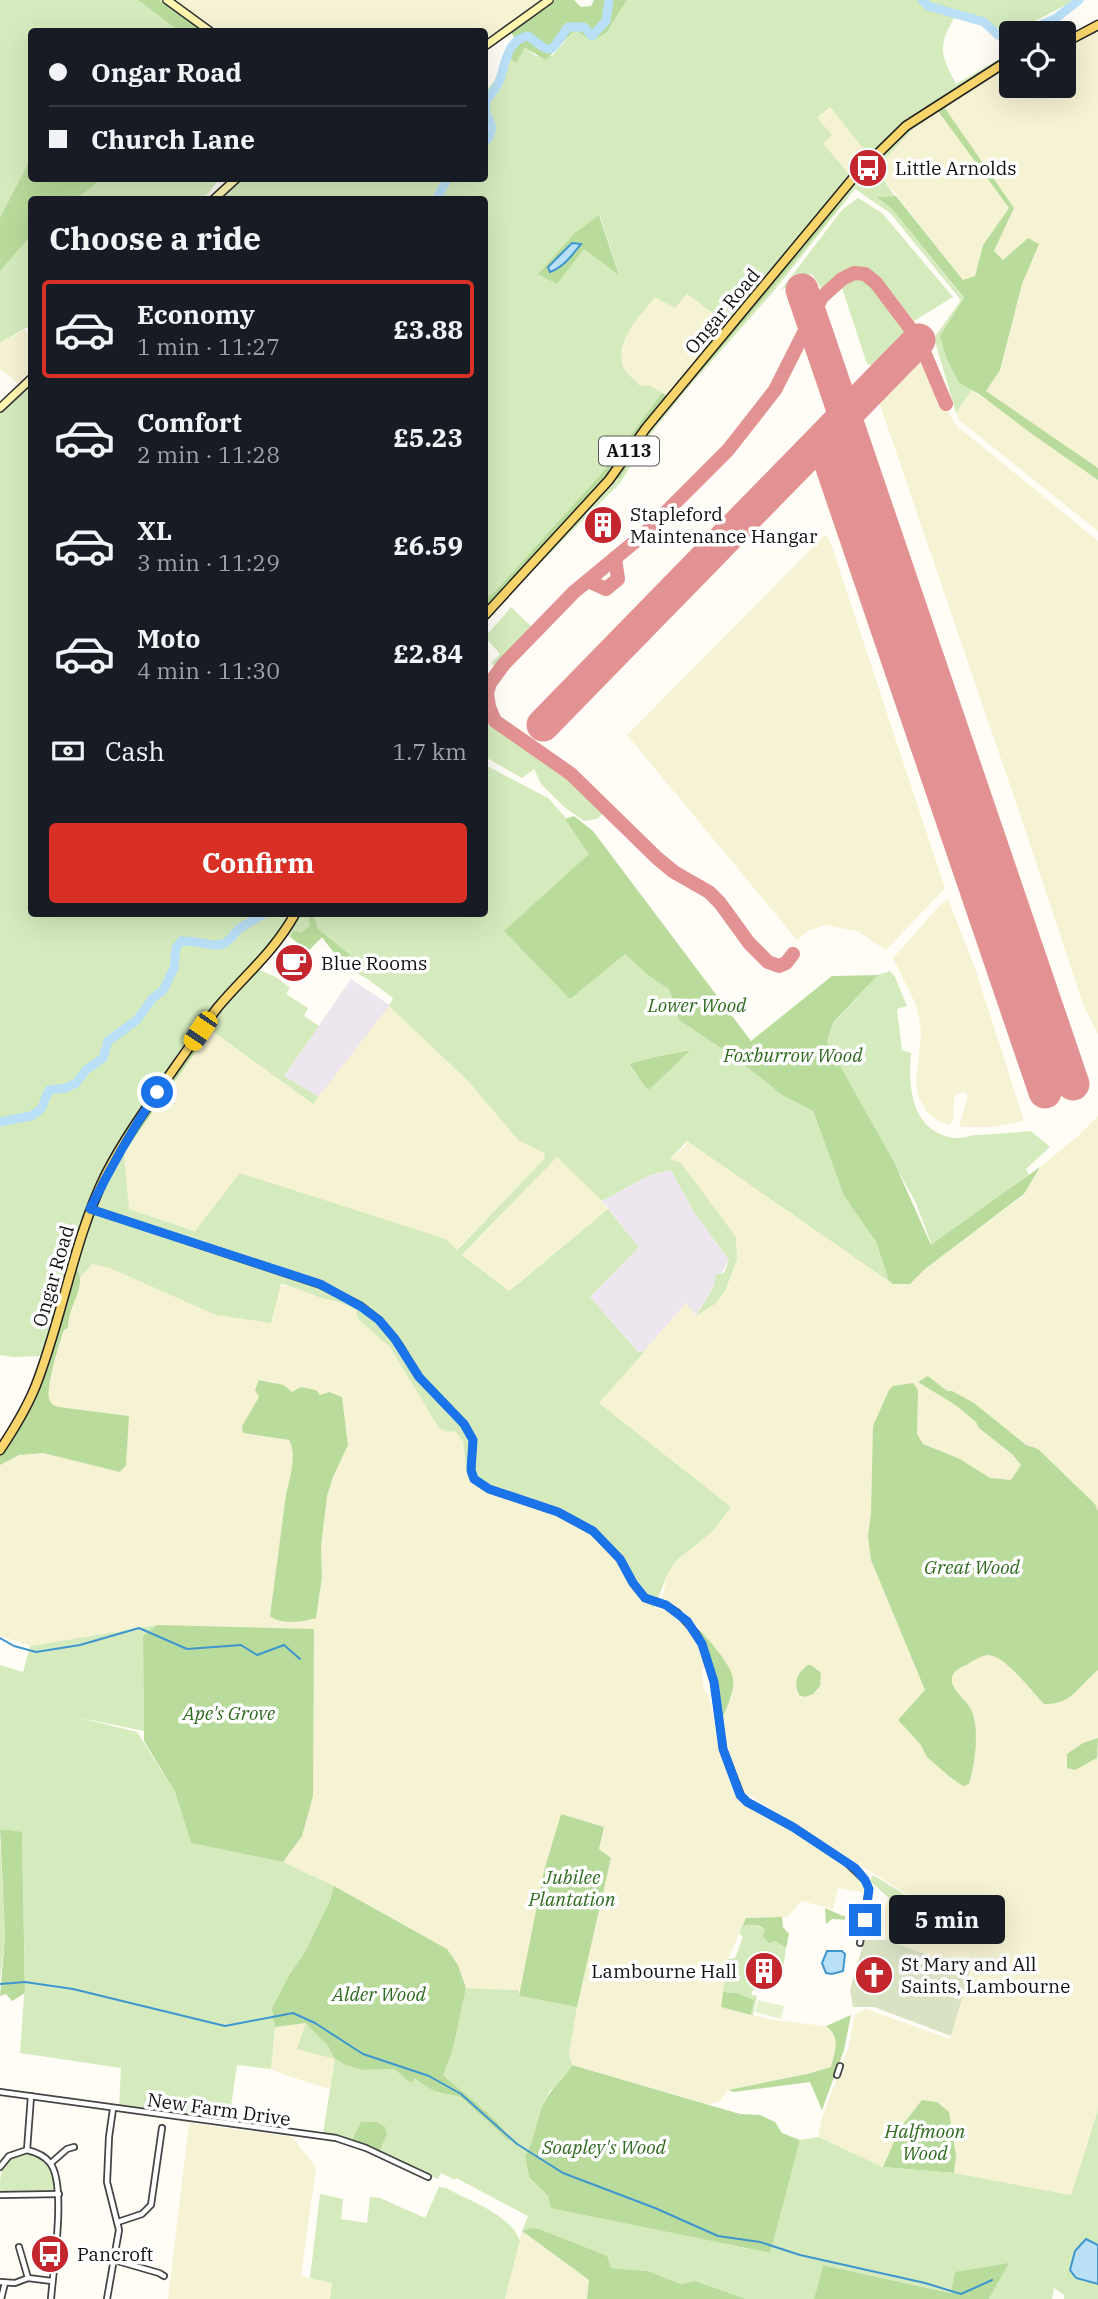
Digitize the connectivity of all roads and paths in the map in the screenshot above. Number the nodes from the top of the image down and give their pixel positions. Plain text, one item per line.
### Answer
1 (167, 0) edge
2 (549, 0) edge
3 (1098, 25) edge
4 (206, 28) edge
5 (1076, 37) edge
6 (488, 44) edge
7 (999, 66) edge
8 (233, 182) edge
9 (217, 196) edge
10 (28, 382) edge
11 (0, 408) edge
12 (488, 612) edge
13 (293, 917) edge
14 (90, 1209) junction
15 (0, 1450) edge
16 (860, 1943) dead end
17 (840, 2066) dead end
18 (837, 2075) dead end
19 (0, 2092) edge
20 (31, 2096) junction
21 (113, 2109) junction
22 (162, 2128) dead end
23 (74, 2147) dead end
24 (26, 2150) junction
25 (51, 2163) junction
26 (0, 2167) edge
27 (428, 2177) dead end
28 (59, 2194) junction
29 (0, 2195) edge
30 (118, 2222) junction
31 (19, 2247) dead end
32 (114, 2260) junction
33 (164, 2276) dead end
34 (28, 2278) junction
35 (52, 2281) junction
36 (3, 2283) edge
37 (1, 2299) edge
38 (51, 2299) edge
39 (107, 2299) edge

1 - 4 street
2 - 6 street
3 - 5 main road
7 - 12 main road, Ongar Road / A113
8 - 9 street
10 - 11 street
13 - 14 main road, Ongar Road
14 - 15 main road, Ongar Road
14 - 16 street
17 - 18 street
19 - 20 street, New Farm Drive
20 - 21 street, New Farm Drive
20 - 24 street
21 - 27 street, New Farm Drive
21 - 30 street
22 - 30 street
23 - 25 street
24 - 25 street
24 - 26 street
25 - 28 street
28 - 29 street
28 - 35 street
30 - 32 street
31 - 34 street
32 - 33 street
32 - 39 street
34 - 35 street
34 - 36 street
35 - 38 street
36 - 37 street

